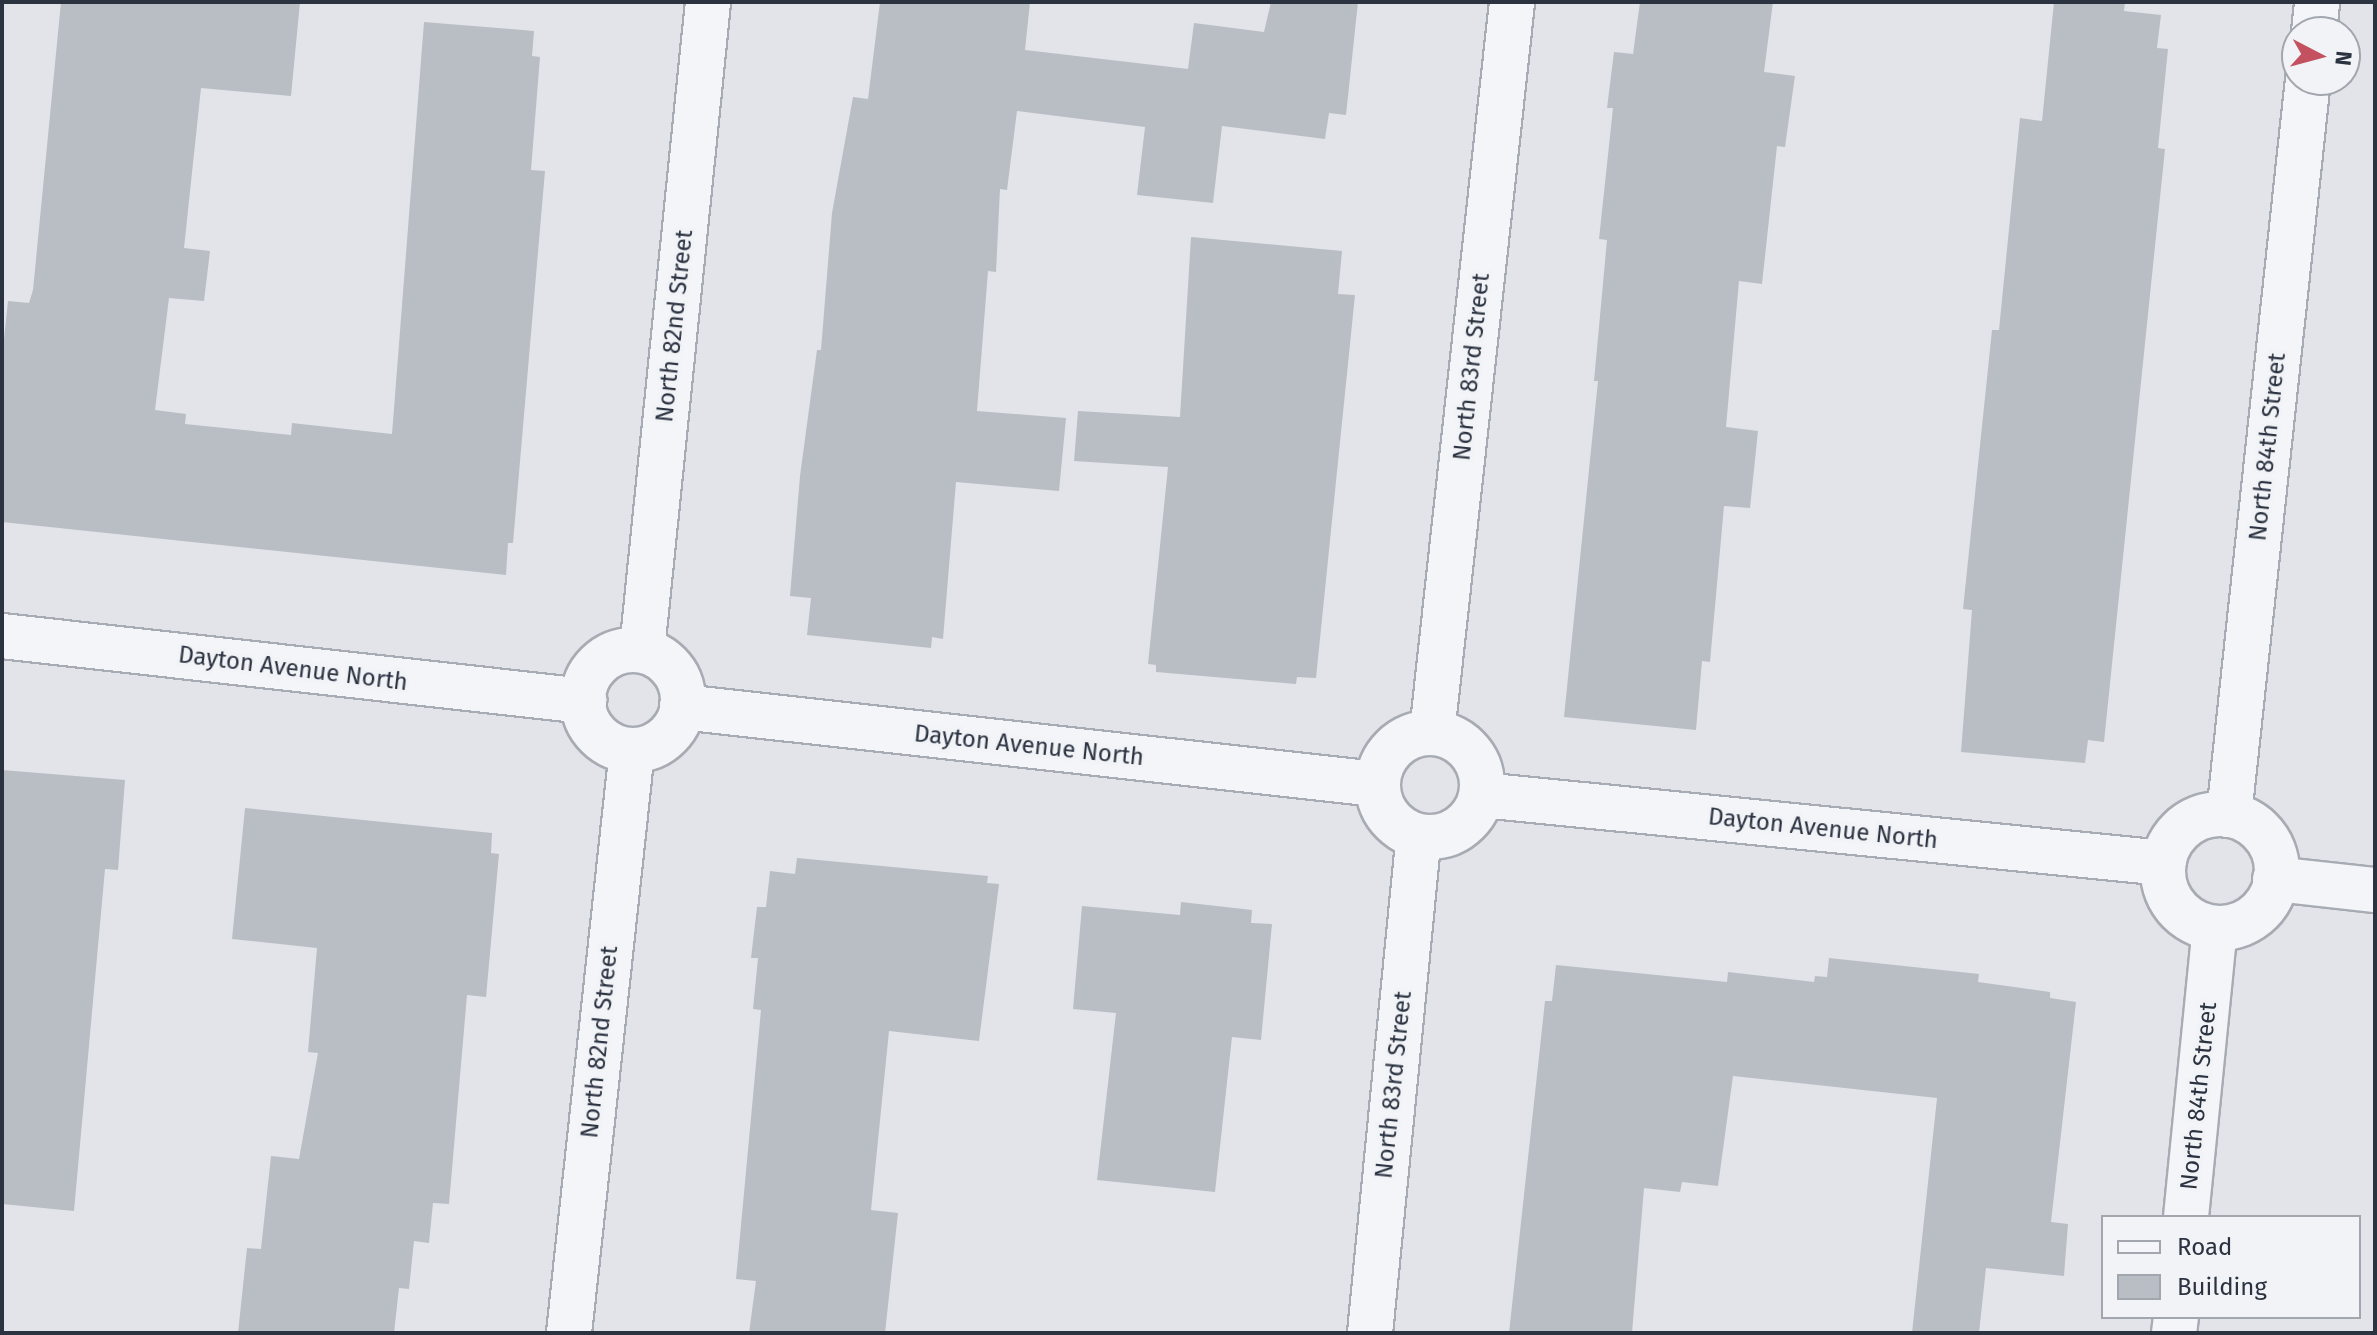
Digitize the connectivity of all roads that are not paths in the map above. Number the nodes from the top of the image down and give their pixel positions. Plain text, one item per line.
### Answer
1 (708, 2) edge
2 (1512, 2) edge
3 (2306, 96) edge
4 (2, 636) edge
5 (642, 650) junction
6 (584, 701) junction
7 (682, 707) junction
8 (1432, 733) junction
9 (632, 750) junction
10 (1376, 784) junction
11 (1482, 795) junction
12 (2229, 815) junction
13 (1419, 837) junction
14 (2164, 863) junction
15 (2275, 879) junction
16 (2375, 890) edge
17 (2215, 928) junction
18 (2186, 1215) edge
19 (569, 1333) edge
20 (1370, 1333) edge

1 - 5 street, North 82nd Street
2 - 8 street, North 83rd Street
3 - 12 street, North 84th Street
4 - 6 street, Dayton Avenue North
5 - 6 street
5 - 7 street
6 - 9 street
7 - 9 street
7 - 10 street, Dayton Avenue North
8 - 10 street
8 - 11 street
9 - 19 street, North 82nd Street
10 - 13 street
11 - 13 street
11 - 14 street, Dayton Avenue North
12 - 14 street
12 - 15 street
13 - 20 street, North 83rd Street
14 - 17 street
15 - 16 street
15 - 17 street
17 - 18 street, North 84th Street

